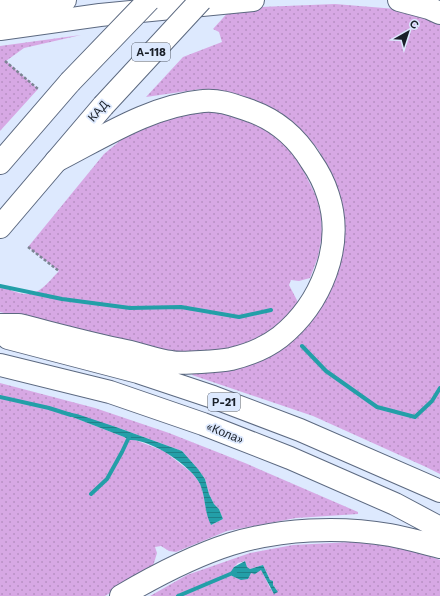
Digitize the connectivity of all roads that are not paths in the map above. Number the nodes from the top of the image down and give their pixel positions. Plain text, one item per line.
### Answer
1 (65, 0) edge
2 (149, 0) edge
3 (201, 0) edge
4 (253, 0) edge
5 (399, 0) edge
6 (0, 9) edge
7 (440, 13) edge
8 (0, 29) edge
9 (54, 162) junction
10 (0, 163) edge
11 (0, 228) edge
12 (0, 325) edge
13 (0, 336) edge
14 (0, 365) edge
15 (440, 492) edge
16 (440, 528) edge
17 (440, 547) edge
18 (121, 596) edge

1 - 6 main road
2 - 10 main road, А-118, bridge
3 - 9 main road, КАД / А-118, bridge
4 - 8 main road
5 - 7 main road
9 - 11 main road, КАД / А-118
9 - 12 main road
13 - 15 main road, Р-21
14 - 16 main road, «Кола» / Р-21
17 - 18 main road

